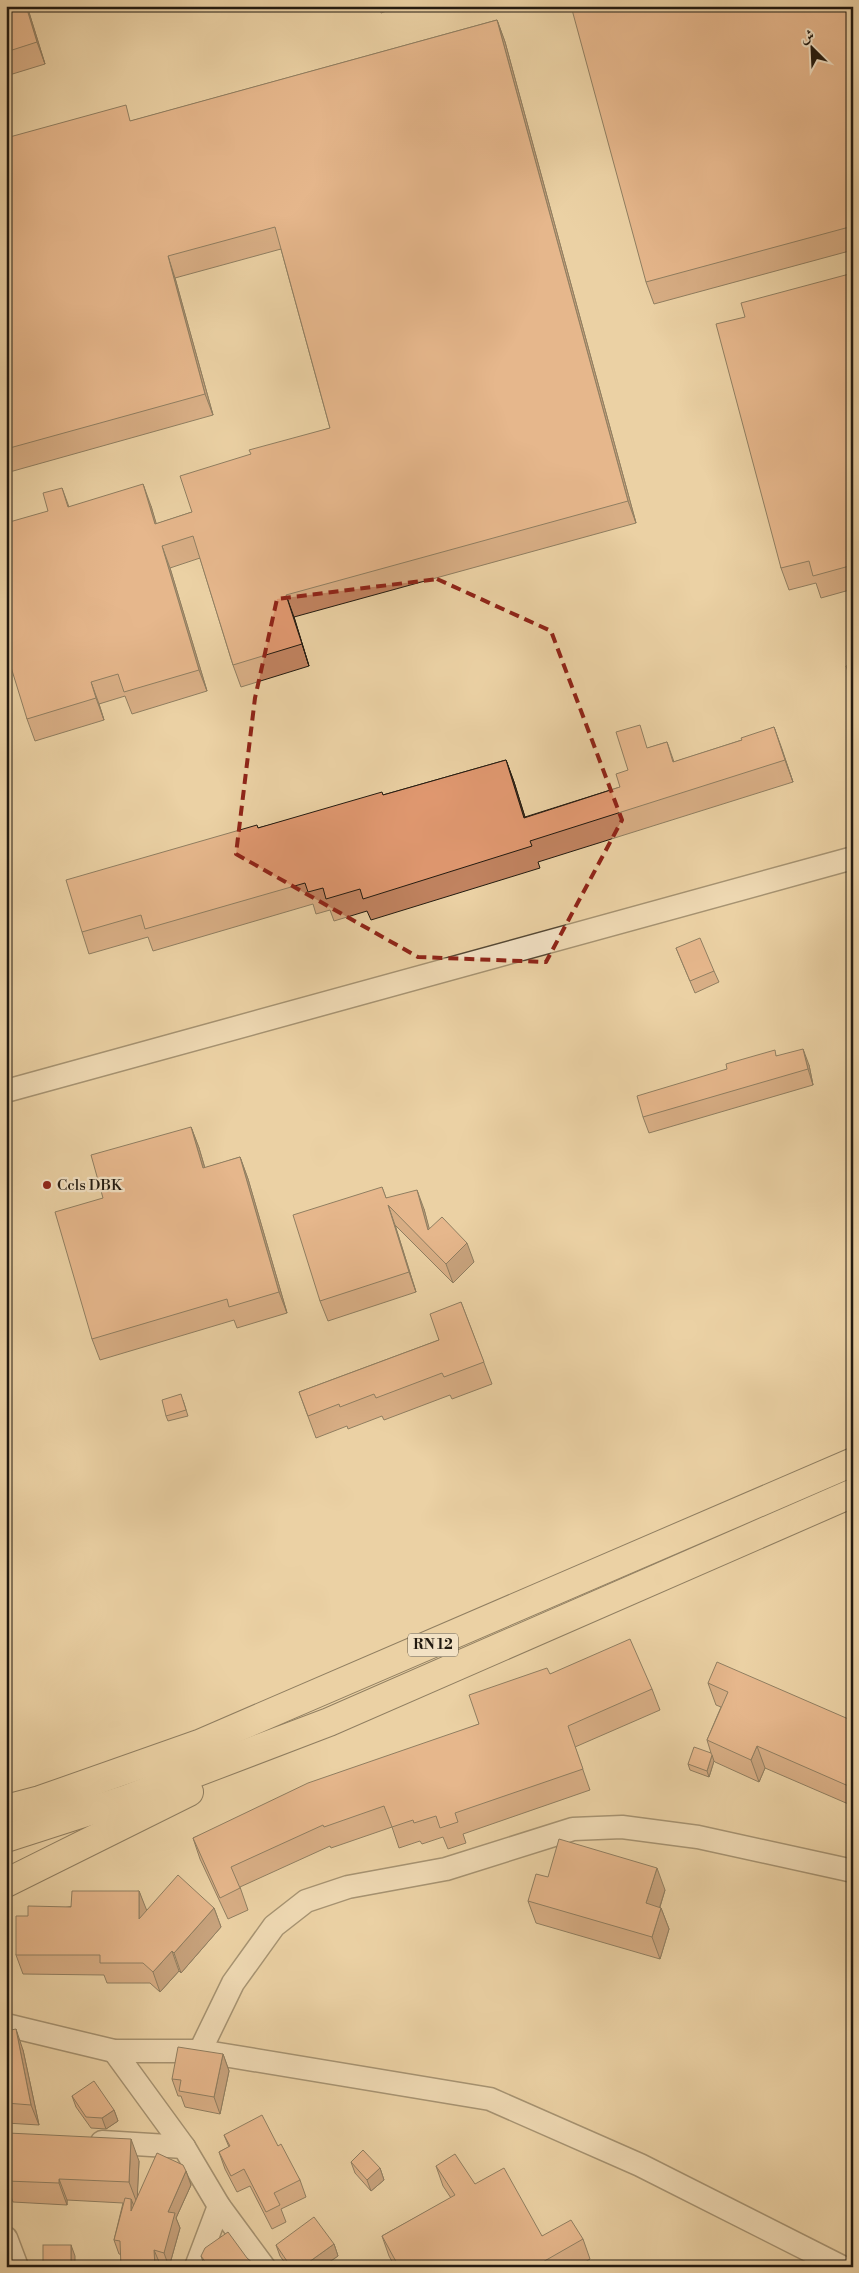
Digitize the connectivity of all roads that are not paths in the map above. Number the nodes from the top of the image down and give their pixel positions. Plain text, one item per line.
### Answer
1 (853, 858) edge
2 (6, 1091) edge
3 (853, 1462) edge
4 (853, 1493) edge
5 (248, 1752) junction
6 (6, 1809) edge
7 (6, 1838) edge
8 (853, 1871) edge
9 (6, 1883) edge
10 (6, 2025) edge
11 (114, 2051) junction
12 (200, 2051) junction
13 (85, 2141) edge
14 (184, 2147) junction
15 (219, 2206) junction
16 (6, 2238) edge
17 (17, 2267) edge
18 (196, 2267) edge
19 (264, 2267) edge
20 (841, 2267) edge

1 - 2 street
3 - 6 highway, RN 12
4 - 5 highway, RN 12
5 - 7 highway, RN 12
5 - 9 highway
8 - 12 street
10 - 11 street
11 - 12 street
11 - 14 street
12 - 20 street
13 - 14 street
14 - 15 street
15 - 18 street
15 - 19 street
16 - 17 street

